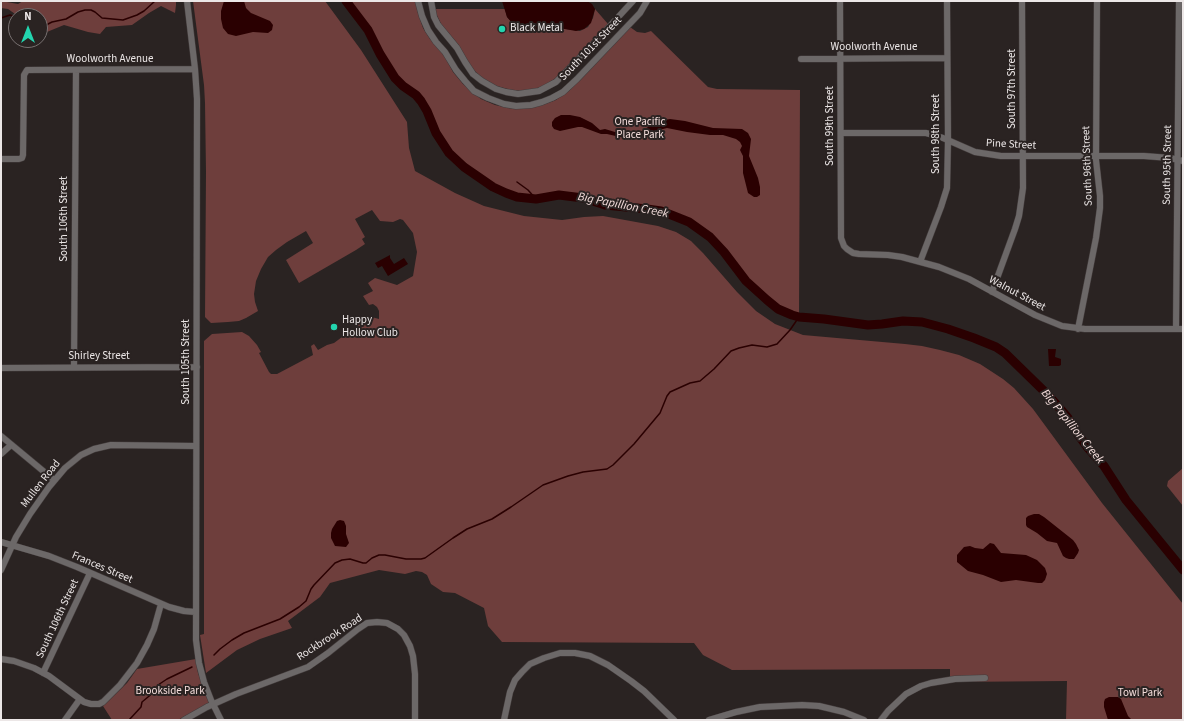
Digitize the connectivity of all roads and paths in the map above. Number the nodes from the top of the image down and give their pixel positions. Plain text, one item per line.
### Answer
1 (188, 1) edge
2 (418, 1) edge
3 (430, 1) edge
4 (633, 1) edge
5 (647, 1) edge
6 (840, 1) edge
7 (947, 1) edge
8 (1022, 1) edge
9 (1097, 1) edge
10 (1179, 1) edge
11 (802, 58) dead end
12 (840, 58) junction
13 (947, 58) junction
14 (195, 69) junction
15 (76, 70) junction
16 (841, 132) junction
17 (948, 140) junction
18 (1023, 156) junction
19 (1096, 156) junction
20 (1, 159) edge
21 (1180, 160) edge
22 (847, 249) joint
23 (920, 262) junction
24 (992, 292) junction
25 (1078, 328) junction
26 (1180, 329) edge
27 (197, 367) junction
28 (1, 368) edge
29 (74, 368) junction
30 (1, 436) edge
31 (11, 444) junction
32 (196, 446) junction
33 (1, 454) edge
34 (54, 480) junction
35 (1, 542) edge
36 (12, 545) junction
37 (1, 570) edge
38 (90, 573) junction
39 (161, 604) junction
40 (195, 612) junction
41 (1, 659) edge
42 (43, 673) junction
43 (985, 678) dead end
44 (80, 699) junction
45 (213, 704) junction
46 (65, 720) edge
47 (184, 720) edge
48 (221, 720) edge
49 (415, 720) edge
50 (504, 720) edge
51 (674, 720) edge
52 (709, 720) edge
53 (864, 720) edge
54 (881, 720) edge

1 - 14 street, South 105th Street
2 - 5 street, South 101st Street
3 - 4 street, South 101st Street
6 - 12 street, South 99th Street
7 - 13 street, South 98th Street
8 - 18 street, South 97th Street
9 - 19 street, South 96th Street
10 - 21 street, South 95th Street
11 - 12 street, Woolworth Avenue
12 - 13 street, Woolworth Avenue
12 - 16 street, South 99th Street
13 - 17 street, South 98th Street
14 - 15 street, Woolworth Avenue
14 - 27 street, South 105th Street
15 - 20 street, Woolworth Avenue
15 - 29 street, South 106th Street
16 - 17 street, Pine Street
16 - 22 street, South 99th Street
17 - 18 street, Pine Street
17 - 23 street, South 98th Street
18 - 19 street, Pine Street
18 - 24 street, South 97th Street
19 - 21 street, Pine Street
19 - 25 street, South 96th Street
21 - 26 street, South 95th Street
22 - 23 street, Walnut Street
23 - 24 street, Walnut Street
24 - 25 street, Walnut Street
25 - 26 street, Walnut Street
27 - 29 street, Shirley Street
27 - 32 street, South 105th Street
28 - 29 street, Shirley Street
30 - 31 street
31 - 33 street
31 - 34 street
32 - 34 street, Mullen Road
32 - 40 street, South 105th Street
34 - 36 street, Mullen Road
35 - 36 street, Frances Street
36 - 37 street, Mullen Road
36 - 38 street, Frances Street
38 - 39 street, Frances Street
38 - 42 street, South 106th Street
39 - 40 street, Frances Street
39 - 44 street
40 - 45 street, South 105th Street
41 - 42 street
42 - 44 street
43 - 54 street
44 - 46 street
45 - 47 street, Rockbrook Road
45 - 48 street, South 105th Street
45 - 49 street, Rockbrook Road
50 - 51 street
52 - 53 street

